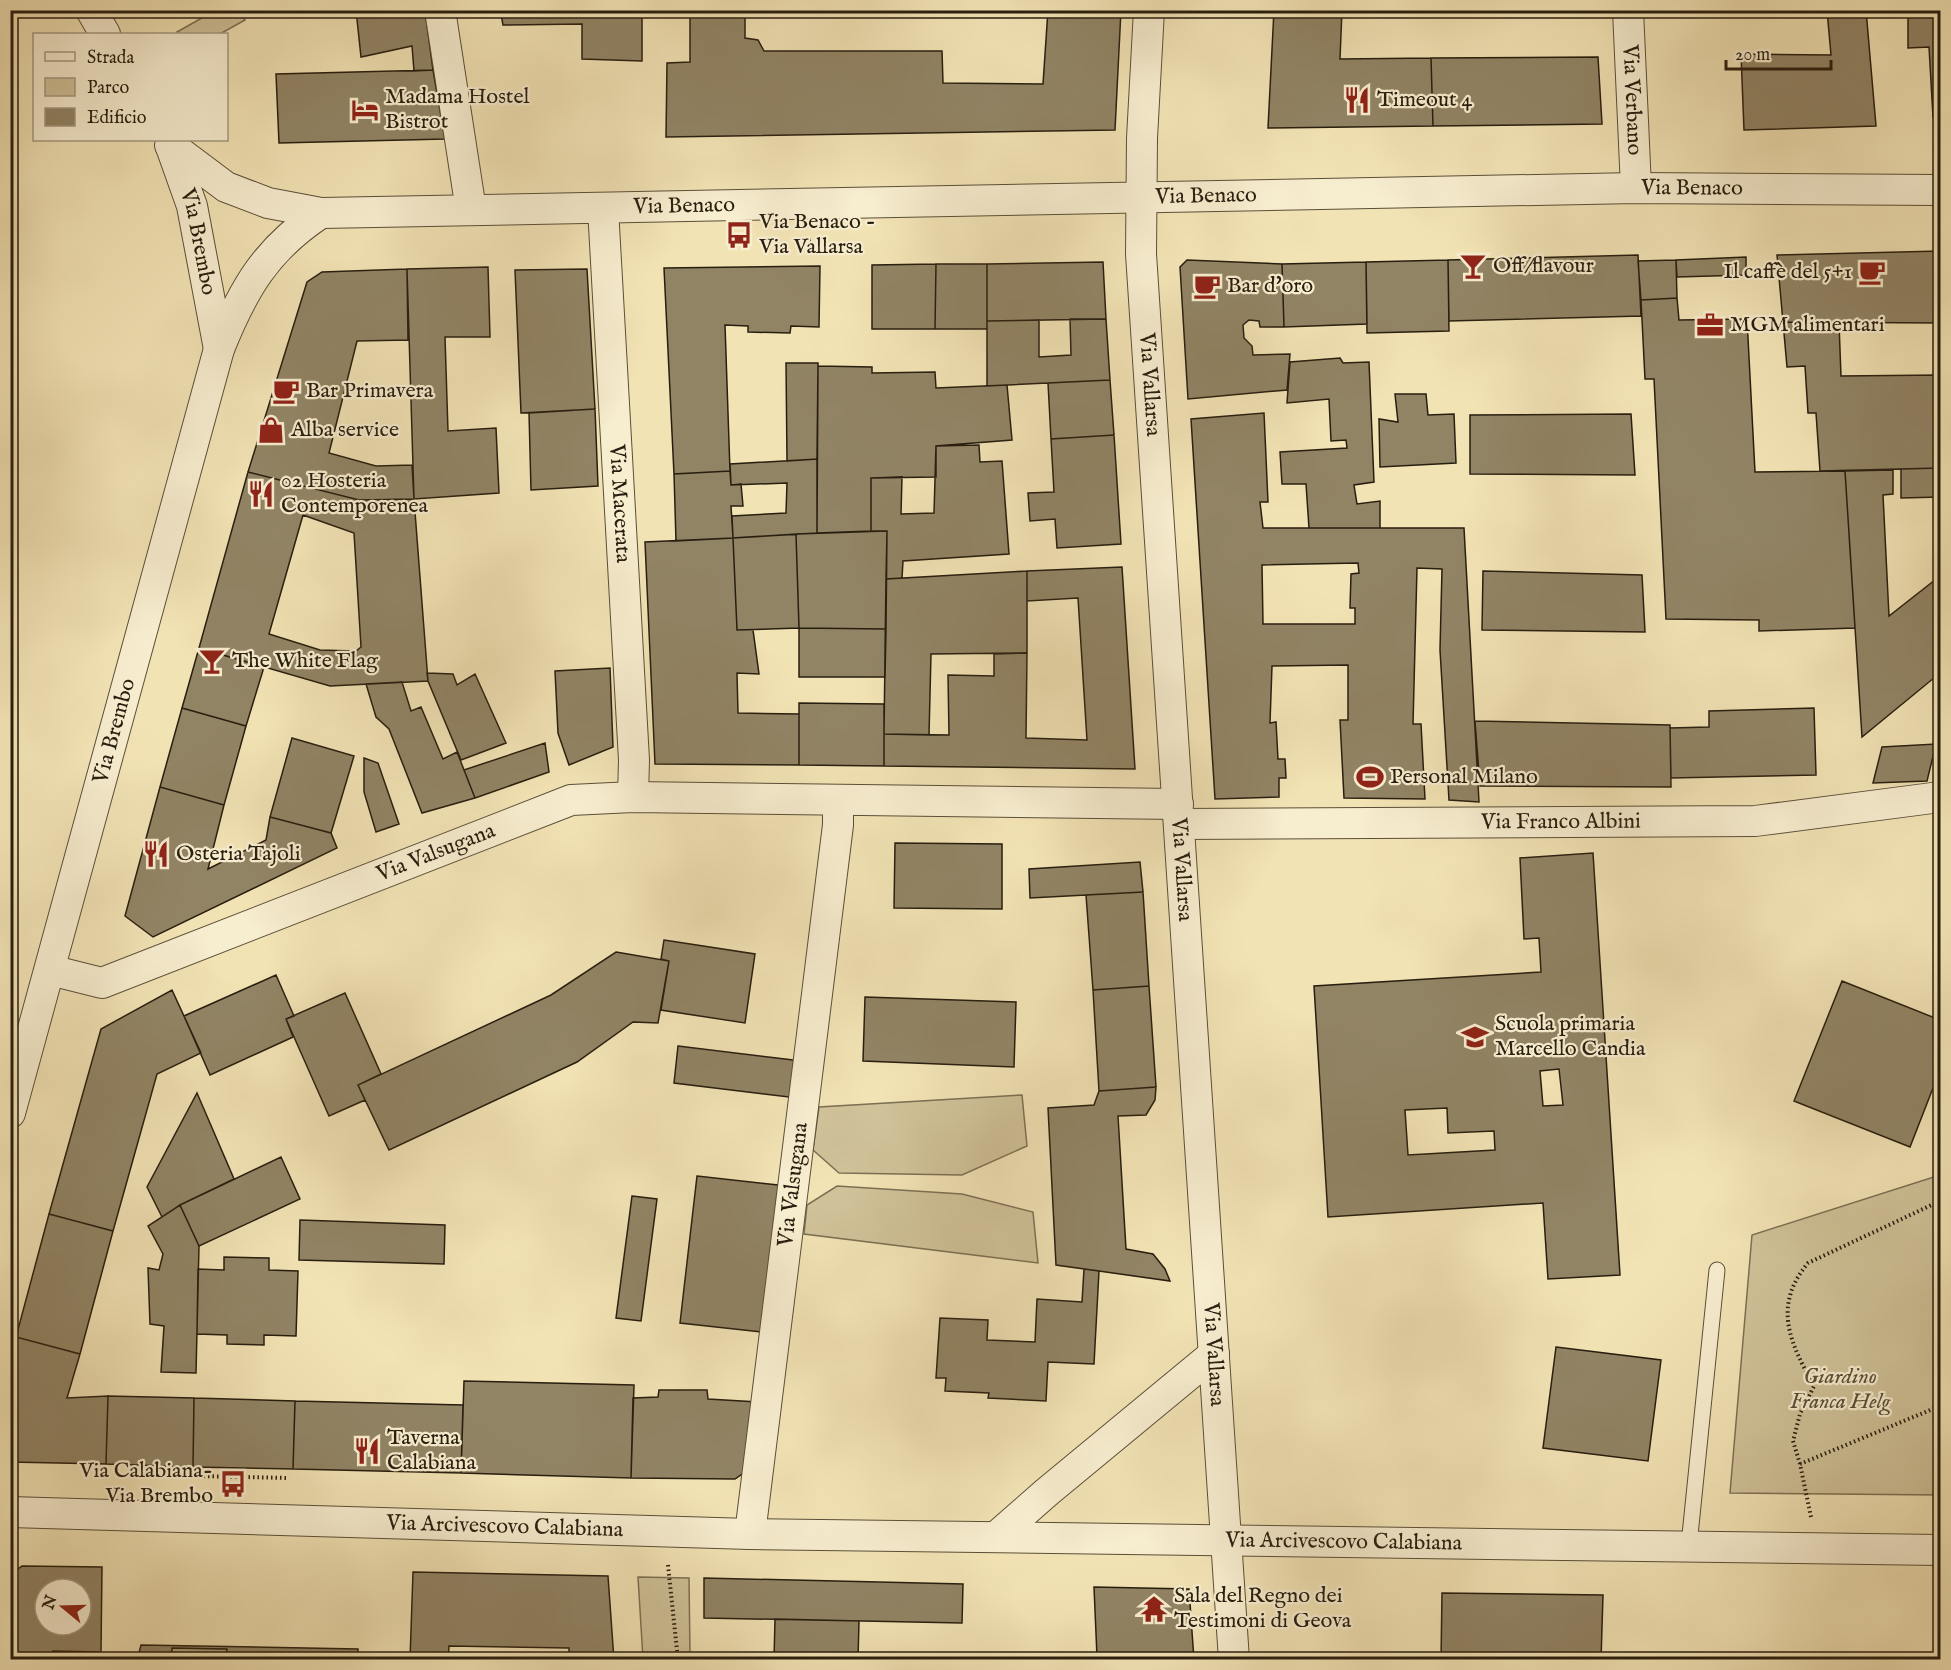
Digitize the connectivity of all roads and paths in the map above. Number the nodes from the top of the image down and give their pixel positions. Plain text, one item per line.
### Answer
1 (91, 10) edge
2 (440, 10) edge
3 (1149, 10) edge
4 (1628, 10) edge
5 (104, 33) edge
6 (168, 142) edge
7 (1636, 188) junction
8 (1941, 190) edge
9 (1141, 199) junction
10 (603, 208) junction
11 (471, 210) junction
12 (321, 213) junction
13 (219, 349) junction
14 (633, 797) junction
15 (1941, 797) edge
16 (838, 800) junction
17 (1179, 814) junction
18 (50, 970) junction
19 (10, 1113) edge
20 (1941, 1201) edge
21 (1717, 1270) dead end
22 (1214, 1354) junction
23 (1941, 1406) edge
24 (1800, 1464) junction
25 (199, 1476) dead end
26 (289, 1478) dead end
27 (10, 1512) edge
28 (750, 1534) junction
29 (998, 1535) junction
30 (1224, 1540) junction
31 (1689, 1545) junction
32 (1813, 1548) junction
33 (1941, 1550) edge
34 (668, 1564) dead end
35 (678, 1659) edge
36 (1234, 1659) edge

1 - 5 street
2 - 11 street
3 - 9 street, Via Vallarsa
4 - 7 street, Via Verbano
6 - 12 street, Via Benaco
6 - 13 street, Via Brembo
7 - 8 street, Via Benaco
7 - 9 street, Via Benaco
9 - 10 street, Via Benaco
9 - 17 street, Via Vallarsa
10 - 11 street, Via Benaco
10 - 14 street, Via Macerata
11 - 12 street, Via Benaco
12 - 13 street, Via Brembo
13 - 18 street, Via Brembo
14 - 16 street, Via Valsugana
14 - 18 street, Via Valsugana
15 - 17 street, Via Franco Albini
16 - 17 street, Via Valsugana
16 - 28 street, Via Valsugana
17 - 22 street, Via Vallarsa
18 - 19 street, Via Brembo
20 - 24 path
21 - 31 lane
22 - 29 street
22 - 30 street, Via Vallarsa
23 - 24 path
24 - 32 path
25 - 26 path
27 - 28 street, Via Arcivescovo Calabiana
28 - 29 street, Via Arcivescovo Calabiana
29 - 30 street, Via Arcivescovo Calabiana
30 - 31 street, Via Arcivescovo Calabiana
30 - 36 street, Via Vallarsa
31 - 32 street, Via Arcivescovo Calabiana
32 - 33 street, Via Arcivescovo Calabiana
34 - 35 path

